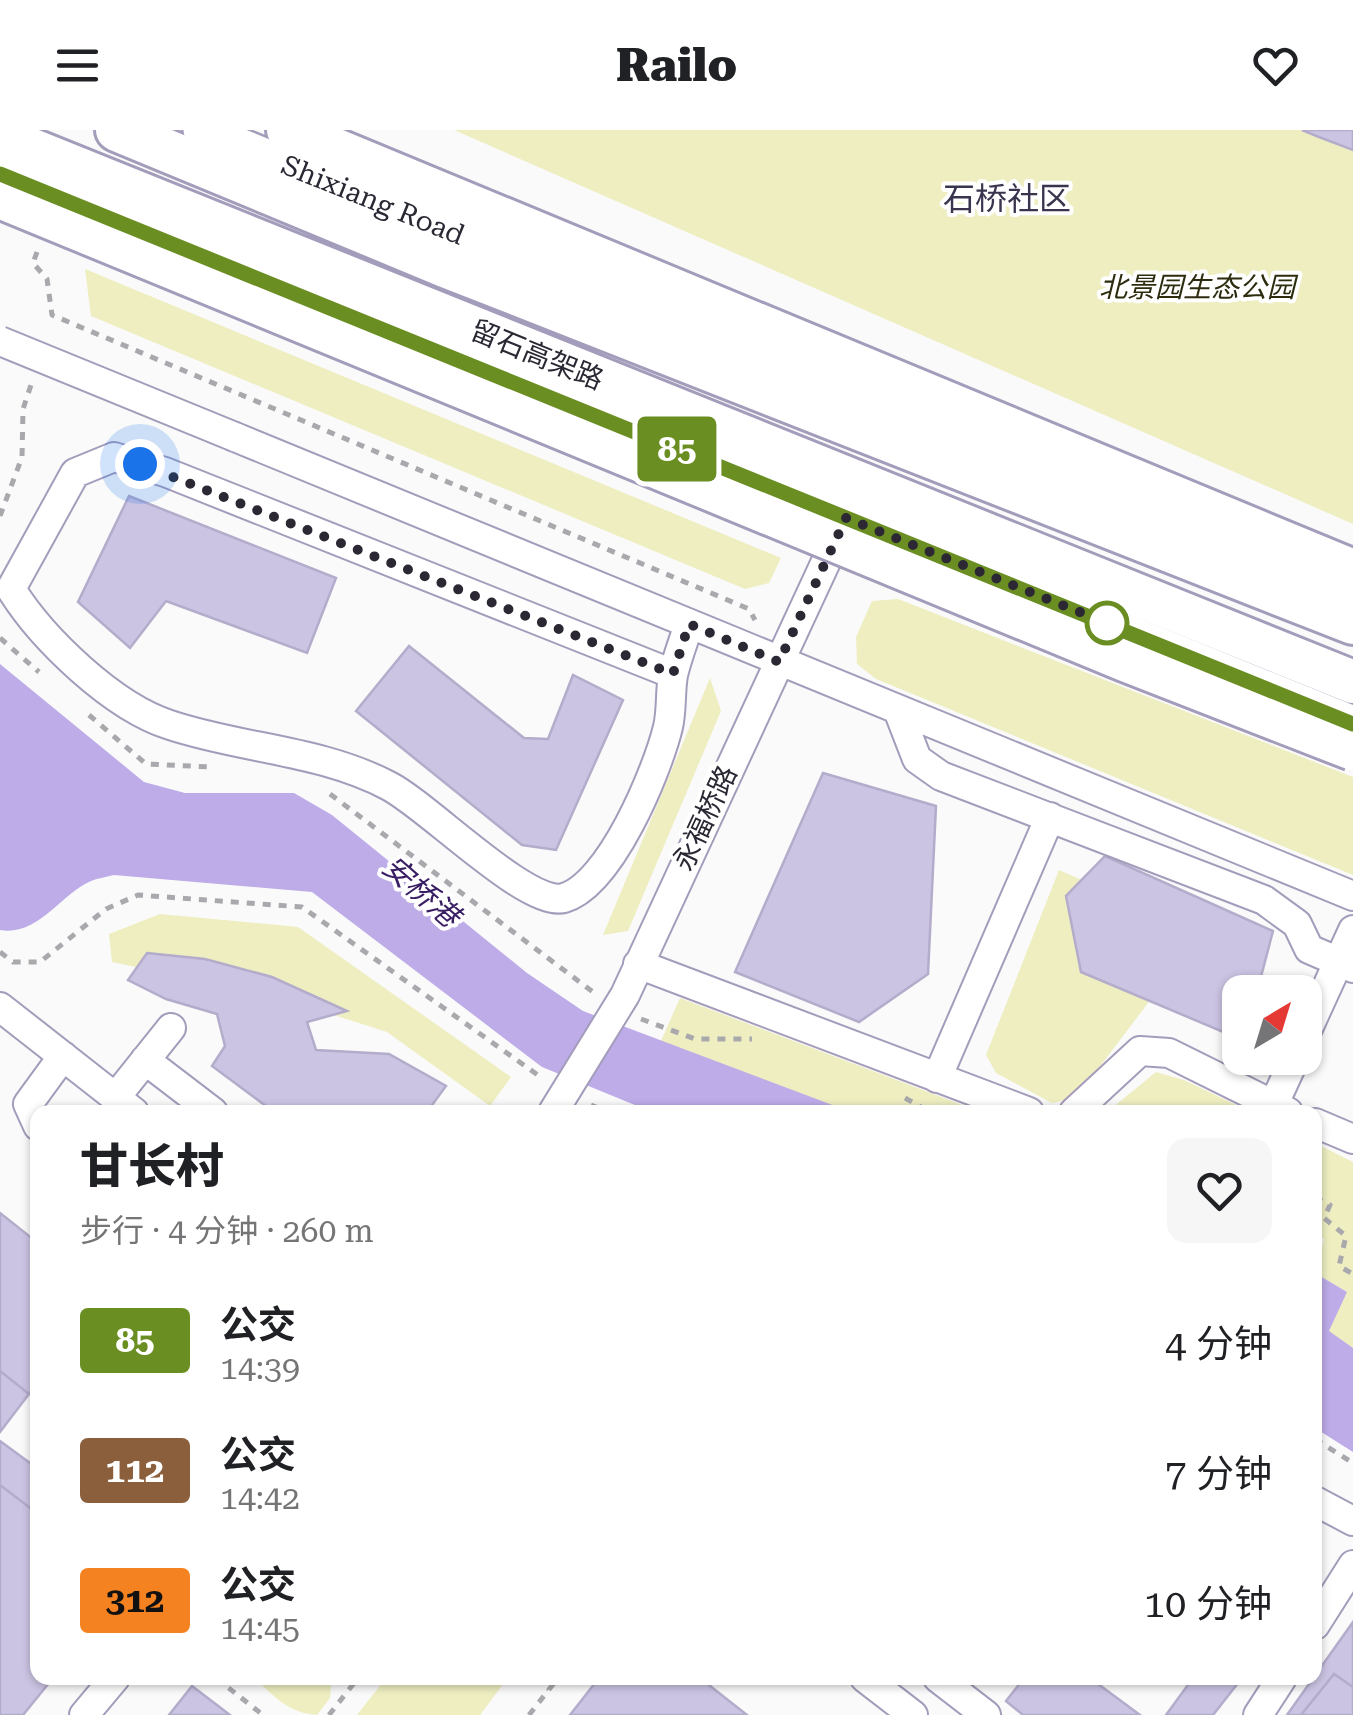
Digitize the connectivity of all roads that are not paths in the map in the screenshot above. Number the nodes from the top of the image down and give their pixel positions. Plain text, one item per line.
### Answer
1 (118, 130) edge
2 (202, 130) edge
3 (288, 130) edge
4 (0, 137) edge
5 (0, 174) edge
6 (0, 197) edge
7 (0, 341) edge
8 (846, 518) junction
9 (1353, 571) edge
10 (1353, 597) edge
11 (1353, 623) edge
12 (689, 624) junction
13 (779, 662) junction
14 (673, 674) junction
15 (1353, 682) edge
16 (898, 710) junction
17 (1353, 724) edge
18 (1353, 749) edge
19 (1050, 817) junction
20 (1353, 896) edge
21 (1353, 930) edge
22 (638, 964) junction
23 (1346, 965) edge
24 (1322, 1006) edge
25 (0, 1007) edge
26 (171, 1028) dead end
27 (63, 1056) junction
28 (145, 1060) junction
29 (1290, 1075) edge
30 (937, 1078) junction
31 (563, 1097) edge
32 (124, 1105) edge
33 (204, 1105) edge
34 (1011, 1105) edge
35 (1082, 1105) edge
36 (1273, 1105) edge
37 (1282, 1105) edge
38 (30, 1108) edge
39 (1322, 1126) edge
40 (1353, 1139) edge
41 (1322, 1505) edge
42 (1353, 1521) edge
43 (1353, 1565) edge
44 (1322, 1614) edge
45 (109, 1685) edge
46 (875, 1685) edge
47 (947, 1685) edge
48 (1277, 1685) edge
49 (84, 1715) edge
50 (913, 1715) edge
51 (986, 1715) edge
52 (1258, 1715) edge

1 - 11 highway, 留石高架路
2 - 10 main road, Shixiang Road
3 - 9 highway
4 - 15 highway, 留石高架路
5 - 8 main road
6 - 18 highway, bridge
7 - 12 street, bridge
8 - 13 street, 永福桥路
8 - 17 main road
12 - 13 street
12 - 14 street
13 - 16 street
13 - 22 street, 永福桥路
14 - 14 street
16 - 19 street
16 - 20 street
19 - 23 street
19 - 30 street
21 - 23 street
22 - 30 street
22 - 31 street, 永福桥路
23 - 24 street
25 - 27 street
26 - 28 street
27 - 32 street
27 - 38 street
28 - 32 street
28 - 33 street
29 - 37 street
30 - 34 street
35 - 36 street
39 - 40 street
41 - 42 street
43 - 44 street
45 - 49 street
46 - 50 street
47 - 51 street
48 - 52 street

